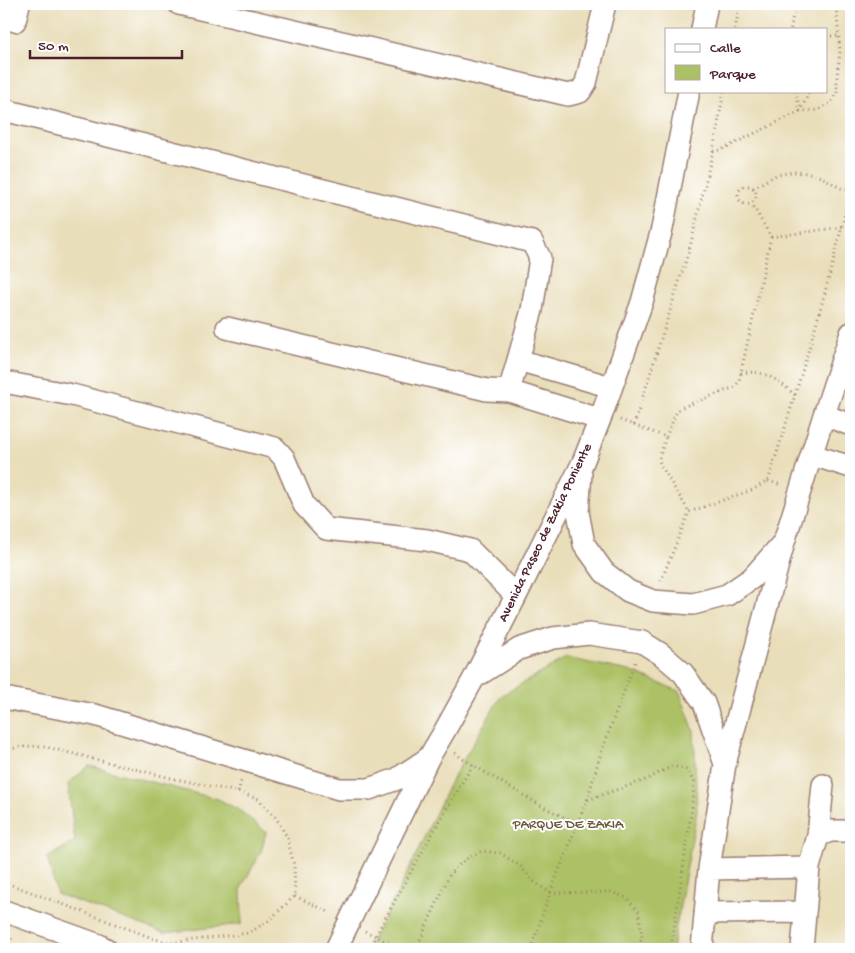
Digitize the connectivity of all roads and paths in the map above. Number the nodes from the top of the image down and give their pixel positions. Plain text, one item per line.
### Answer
1 (178, 4) edge
2 (605, 4) edge
3 (740, 4) edge
4 (796, 4) edge
5 (836, 4) edge
6 (700, 5) edge
7 (702, 28) edge
8 (735, 28) edge
9 (791, 28) edge
10 (828, 36) edge
11 (839, 36) junction
12 (689, 92) edge
13 (724, 92) edge
14 (796, 92) edge
15 (810, 92) edge
16 (4, 110) edge
17 (800, 111) junction
18 (713, 151) junction
19 (851, 185) edge
20 (753, 188) junction
21 (850, 190) edge
22 (752, 204) junction
23 (842, 227) junction
24 (771, 237) junction
25 (227, 328) dead end
26 (851, 332) edge
27 (518, 360) junction
28 (741, 373) junction
29 (4, 382) edge
30 (611, 387) junction
31 (509, 391) junction
32 (795, 395) junction
33 (824, 415) junction
34 (599, 419) junction
35 (851, 425) edge
36 (666, 437) junction
37 (812, 455) junction
38 (583, 462) junction
39 (851, 467) edge
40 (689, 512) junction
41 (784, 542) junction
42 (516, 596) junction
43 (653, 601) junction
44 (642, 642) junction
45 (474, 678) junction
46 (4, 698) edge
47 (4, 750) edge
48 (428, 759) junction
49 (463, 759) dead end
50 (725, 764) junction
51 (473, 765) junction
52 (823, 785) dead end
53 (587, 800) junction
54 (578, 823) junction
55 (851, 831) edge
56 (818, 836) junction
57 (809, 867) junction
58 (709, 869) junction
59 (4, 882) edge
60 (550, 893) junction
61 (295, 896) junction
62 (4, 911) edge
63 (805, 912) junction
64 (705, 913) junction
65 (349, 922) junction
66 (375, 937) junction
67 (106, 949) edge
68 (336, 949) edge
69 (370, 949) edge
70 (400, 949) edge
71 (416, 949) edge
72 (531, 949) edge
73 (638, 949) edge
74 (671, 949) edge
75 (702, 949) edge
76 (802, 949) edge

1 - 2 street
3 - 8 path
4 - 9 path
5 - 11 path
6 - 7 street
10 - 11 path
11 - 17 path
12 - 30 street, Avenida Paseo de Zakia Poniente
13 - 18 path
14 - 17 path
15 - 17 path
16 - 27 street
17 - 18 path
18 - 36 path
19 - 21 path
20 - 21 path
20 - 22 path
20 - 22 path
21 - 23 path
22 - 24 path
23 - 24 path
23 - 32 path
24 - 28 path
25 - 31 street
26 - 33 street
27 - 30 street
27 - 31 street
28 - 32 path
28 - 36 path
29 - 42 street
30 - 34 street, Avenida Paseo de Zakia Poniente
31 - 34 street
32 - 40 path
33 - 35 street
33 - 37 street
34 - 38 street, Avenida Paseo de Zakia Poniente
36 - 40 path
37 - 39 street
37 - 41 street
38 - 42 street, Avenida Paseo de Zakia Poniente
38 - 43 street
40 - 43 path
41 - 43 street
41 - 50 street
42 - 45 street, Avenida Paseo de Zakia Poniente
44 - 45 street
44 - 50 street
44 - 53 path
45 - 48 street, Avenida Paseo de Zakia Poniente
46 - 48 street
47 - 61 path
48 - 65 street, Avenida Paseo de Zakia Poniente
49 - 51 path
50 - 58 street
51 - 54 path
51 - 66 path
52 - 56 street
53 - 54 path
53 - 74 path
54 - 60 path
55 - 56 street
56 - 57 street
57 - 58 street
57 - 63 street
58 - 64 street
59 - 61 path
60 - 71 path
60 - 72 path
60 - 73 path
61 - 65 path
62 - 67 street
63 - 64 street
63 - 76 street
64 - 75 street
65 - 68 street, Avenida Paseo de Zakia Poniente
66 - 69 path
66 - 70 path

